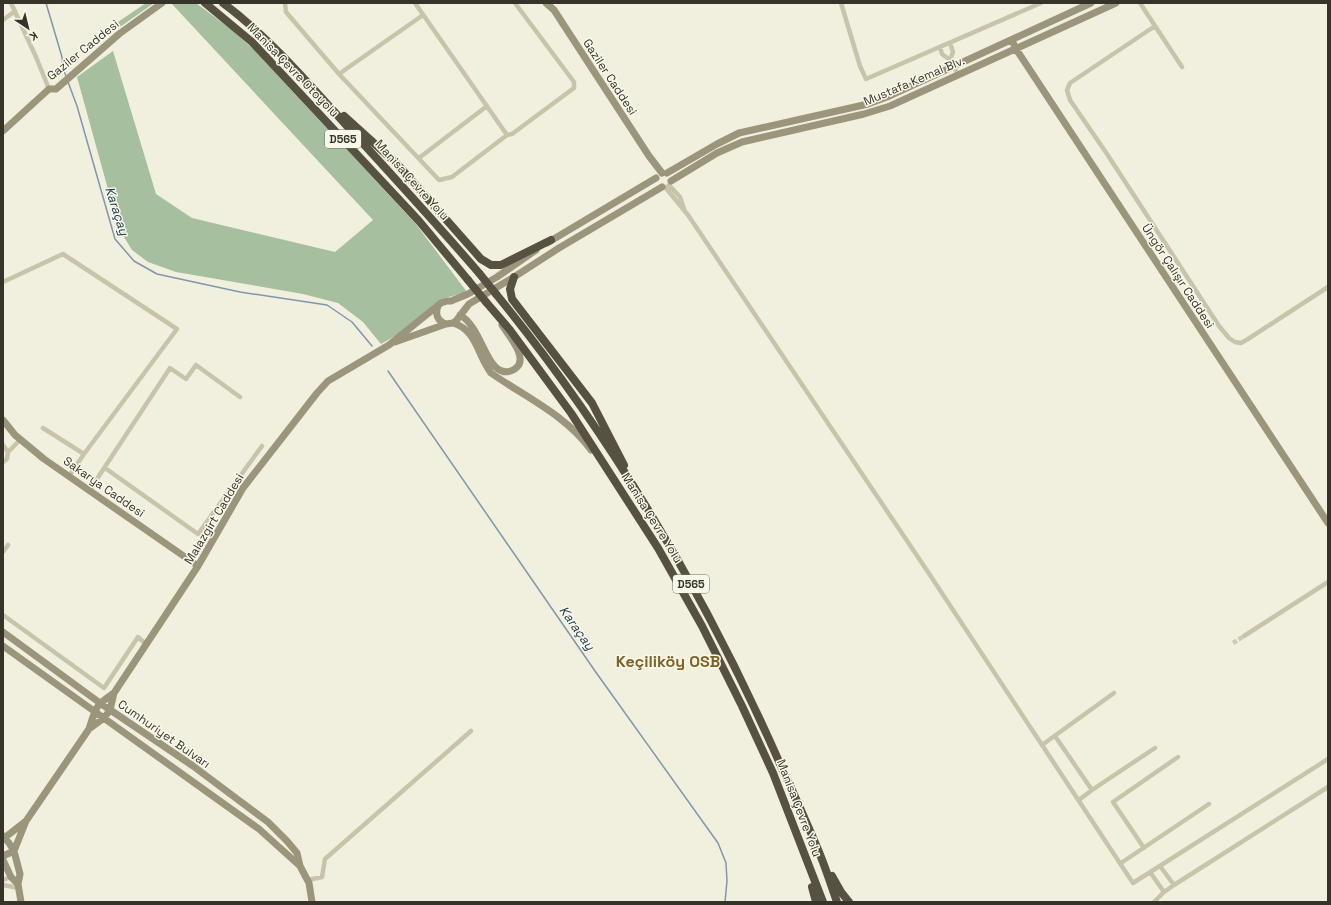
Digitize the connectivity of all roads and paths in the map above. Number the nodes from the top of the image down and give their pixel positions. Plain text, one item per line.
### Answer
1 (11, 3) edge
2 (162, 3) edge
3 (223, 3) edge
4 (285, 3) edge
5 (415, 3) edge
6 (515, 3) edge
7 (841, 3) edge
8 (1041, 3) edge
9 (1090, 3) edge
10 (1116, 3) edge
11 (1140, 3) edge
12 (208, 4) edge
13 (550, 5) edge
14 (15, 11) junction
15 (423, 15) junction
16 (3, 20) edge
17 (1155, 26) junction
18 (1012, 40) junction
19 (950, 43) junction
20 (940, 47) junction
21 (1016, 49) junction
22 (952, 63) junction
23 (1182, 67) dead end
24 (338, 74) junction
25 (958, 74) junction
26 (309, 84) junction
27 (52, 89) junction
28 (487, 106) junction
29 (3, 130) edge
30 (507, 135) junction
31 (419, 158) junction
32 (661, 175) junction
33 (667, 185) junction
34 (551, 240) junction
35 (514, 277) junction
36 (468, 280) joint
37 (3, 282) edge
38 (1328, 287) edge
39 (451, 301) junction
40 (438, 306) junction
41 (494, 312) junction
42 (460, 315) junction
43 (449, 324) junction
44 (389, 345) junction
45 (240, 397) dead end
46 (3, 420) edge
47 (43, 428) dead end
48 (20, 440) junction
49 (3, 445) edge
50 (262, 446) dead end
51 (8, 452) junction
52 (84, 454) junction
53 (3, 462) edge
54 (105, 468) junction
55 (69, 476) junction
56 (634, 488) junction
57 (89, 491) junction
58 (621, 491) junction
59 (1328, 523) edge
60 (8, 545) dead end
61 (3, 552) edge
62 (198, 566) junction
63 (1328, 582) edge
64 (3, 615) edge
65 (3, 632) edge
66 (1244, 636) tunnel mouth
67 (147, 645) junction
68 (3, 646) edge
69 (114, 693) junction
70 (1114, 693) dead end
71 (100, 703) junction
72 (110, 710) junction
73 (94, 711) junction
74 (104, 718) junction
75 (89, 729) junction
76 (471, 731) dead end
77 (1055, 736) junction
78 (1042, 744) junction
79 (1155, 748) dead end
80 (1178, 757) dead end
81 (1328, 759) edge
82 (193, 766) junction
83 (186, 776) junction
84 (1328, 787) edge
85 (1092, 790) junction
86 (1079, 800) junction
87 (1209, 804) dead end
88 (26, 821) junction
89 (4, 838) edge
90 (1144, 848) junction
91 (14, 851) junction
92 (820, 854) junction
93 (3, 856) edge
94 (806, 859) junction
95 (3, 860) edge
96 (1121, 863) junction
97 (300, 866) junction
98 (1160, 866) junction
99 (1150, 872) junction
100 (11, 877) junction
101 (3, 880) edge
102 (308, 880) junction
103 (3, 885) edge
104 (1174, 885) junction
105 (19, 886) junction
106 (1164, 892) junction
107 (21, 902) edge
108 (312, 902) edge
109 (816, 902) edge
110 (823, 902) edge
111 (837, 902) edge
112 (849, 902) edge
113 (1154, 902) edge

1 - 14 street
2 - 27 street, Gaziler Caddesi
3 - 26 highway, Manisa Çevre Yolu / D565
4 - 24 street
5 - 15 street
6 - 30 street
7 - 20 street
8 - 19 street
9 - 18 street, Mustafa Kemal Blv.
10 - 21 street, Mustafa Kemal Blv.
11 - 17 street
12 - 36 highway, Manisa Çevre Otoyolu / D565
13 - 32 street, Gaziler Caddesi
14 - 16 street
14 - 27 street
15 - 24 street
15 - 28 street
17 - 23 street
17 - 38 street
18 - 21 street, Üngör Çalışır Caddesi
18 - 22 street, Mustafa Kemal Blv.
19 - 20 street
19 - 22 street
20 - 22 street
21 - 25 street, Mustafa Kemal Blv.
21 - 59 street, Üngör Çalışır Caddesi
22 - 25 street
22 - 32 street, Mustafa Kemal Blv.
24 - 31 street
25 - 33 street, Mustafa Kemal Blv.
26 - 34 highway
26 - 56 highway, Manisa Çevre Yolu / D565, bridge
27 - 29 street, Gaziler Caddesi
28 - 30 street
28 - 31 street
30 - 31 street
32 - 33 street
32 - 33 street
32 - 34 street, Mustafa Kemal Blv.
33 - 35 street, Mustafa Kemal Blv.
33 - 78 street
34 - 39 street, Mustafa Kemal Blv.
35 - 42 street, Mustafa Kemal Blv.
35 - 56 highway
36 - 41 highway, Manisa Çevre Yolu / D565, bridge
37 - 52 street
39 - 40 street
39 - 42 street
40 - 43 street
40 - 44 street
41 - 42 street
41 - 58 highway, Manisa Çevre Yolu / D565
42 - 43 street
43 - 44 street
43 - 58 street
44 - 62 street, Malazgirt Caddesi
45 - 54 street
46 - 48 street, Sakarya Caddesi
47 - 52 street
48 - 51 street
48 - 55 street, Sakarya Caddesi
49 - 51 street
50 - 54 street
51 - 53 street
52 - 55 street
54 - 57 street
55 - 57 street, Sakarya Caddesi
56 - 92 highway, Manisa Çevre Yolu / D565
57 - 62 street, Sakarya Caddesi
58 - 94 highway, Manisa Çevre Yolu / D565
60 - 61 street
62 - 67 street, Malazgirt Caddesi
63 - 66 street
64 - 67 street
65 - 71 street, Cumhuriyet Bulvarı
67 - 69 street, Malazgirt Caddesi
68 - 73 street, Cumhuriyet Bulvarı
69 - 71 street
69 - 72 street
70 - 77 street
71 - 72 street, Cumhuriyet Bulvarı
71 - 73 street
72 - 74 street
72 - 82 street, Cumhuriyet Bulvarı
73 - 74 street, Cumhuriyet Bulvarı
73 - 75 street
74 - 75 street
74 - 83 street, Cumhuriyet Bulvarı
75 - 88 street
76 - 102 street
77 - 78 street
77 - 85 street
78 - 86 street
79 - 85 street
80 - 90 street
81 - 98 street
82 - 83 street
82 - 97 street, Cumhuriyet Bulvarı
83 - 97 street, Cumhuriyet Bulvarı
84 - 104 street
85 - 86 street
86 - 96 street
87 - 90 street
88 - 89 street
88 - 91 street
89 - 91 street
90 - 96 street
91 - 93 street
91 - 105 street
92 - 111 highway, Manisa Çevre Yolu / D565
92 - 112 highway
94 - 109 highway
94 - 110 highway, Manisa Çevre Yolu / D565
95 - 100 street
96 - 99 street
97 - 102 street, Cumhuriyet Bulvarı
98 - 99 street
98 - 104 street
99 - 106 street
100 - 101 street
100 - 105 street
102 - 108 street, Cumhuriyet Bulvarı
103 - 105 street
104 - 106 street
105 - 107 street
106 - 113 street

